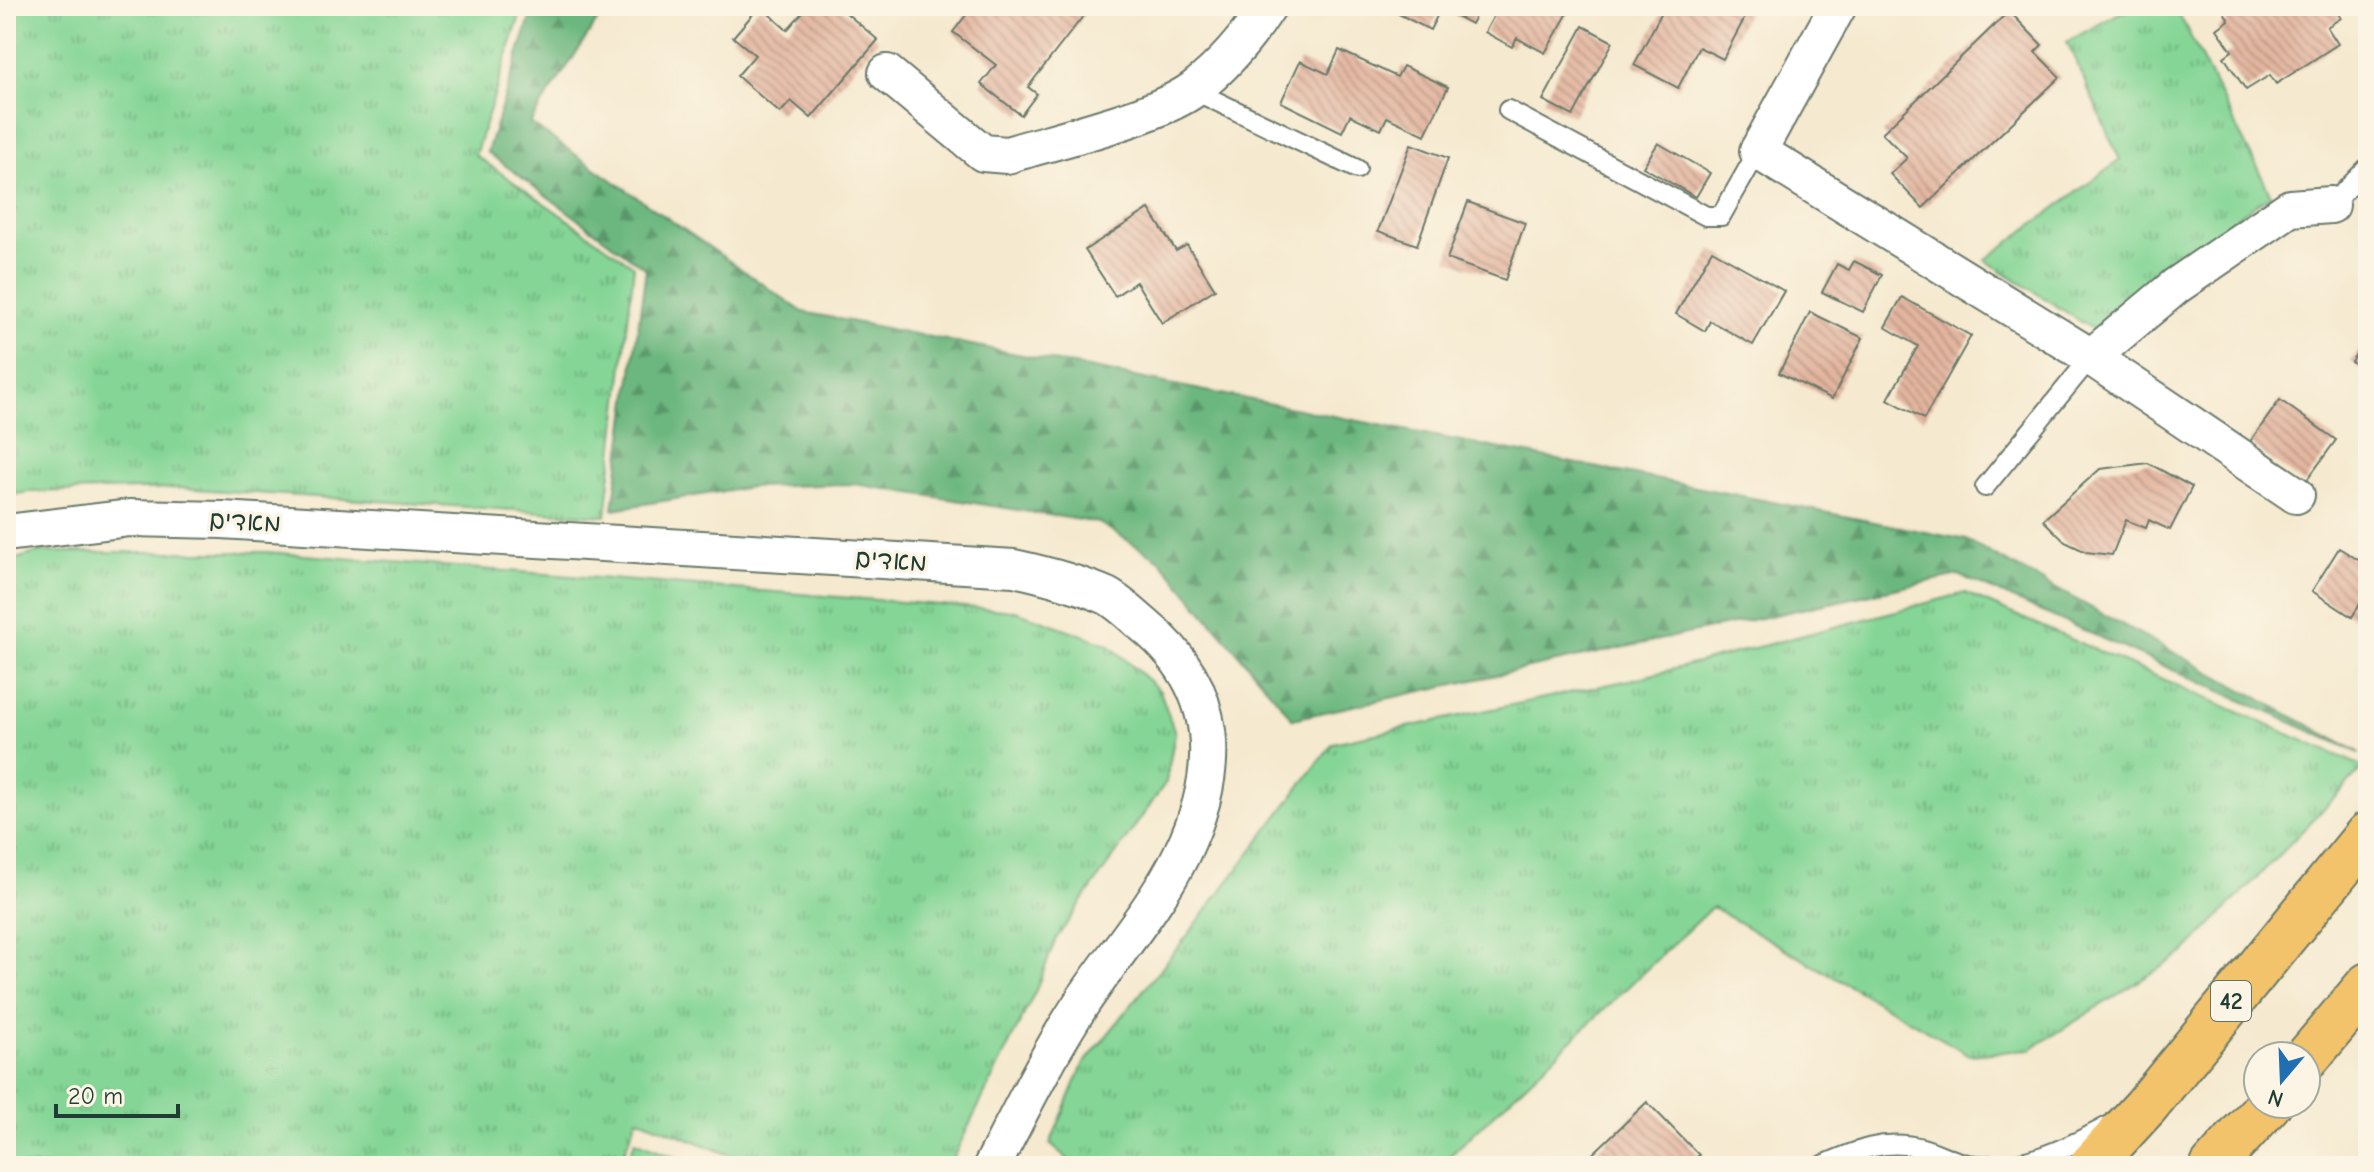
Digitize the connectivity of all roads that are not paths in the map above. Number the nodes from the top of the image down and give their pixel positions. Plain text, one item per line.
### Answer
1 (1268, 6) edge
2 (1838, 6) edge
3 (887, 73) dead end
4 (1193, 90) junction
5 (1508, 110) dead end
6 (1758, 151) junction
7 (2368, 167) edge
8 (1357, 169) dead end
9 (2331, 205) joint
10 (2091, 357) junction
11 (1985, 487) dead end
12 (2296, 495) dead end
13 (6, 533) edge
14 (2368, 834) edge
15 (2368, 985) edge
16 (2322, 1040) edge
17 (2146, 1106) junction
18 (2255, 1120) edge
19 (1000, 1163) edge
20 (1821, 1166) edge
21 (2091, 1166) edge
22 (2213, 1166) edge

1 - 4 street
2 - 6 street
3 - 4 street
4 - 8 lane
5 - 6 lane
6 - 10 street
7 - 9 lane
9 - 10 street
10 - 11 lane
10 - 12 street
13 - 19 street, מאדים
14 - 17 highway, 42
15 - 16 highway
17 - 20 lane
17 - 21 highway, 42
18 - 22 highway

